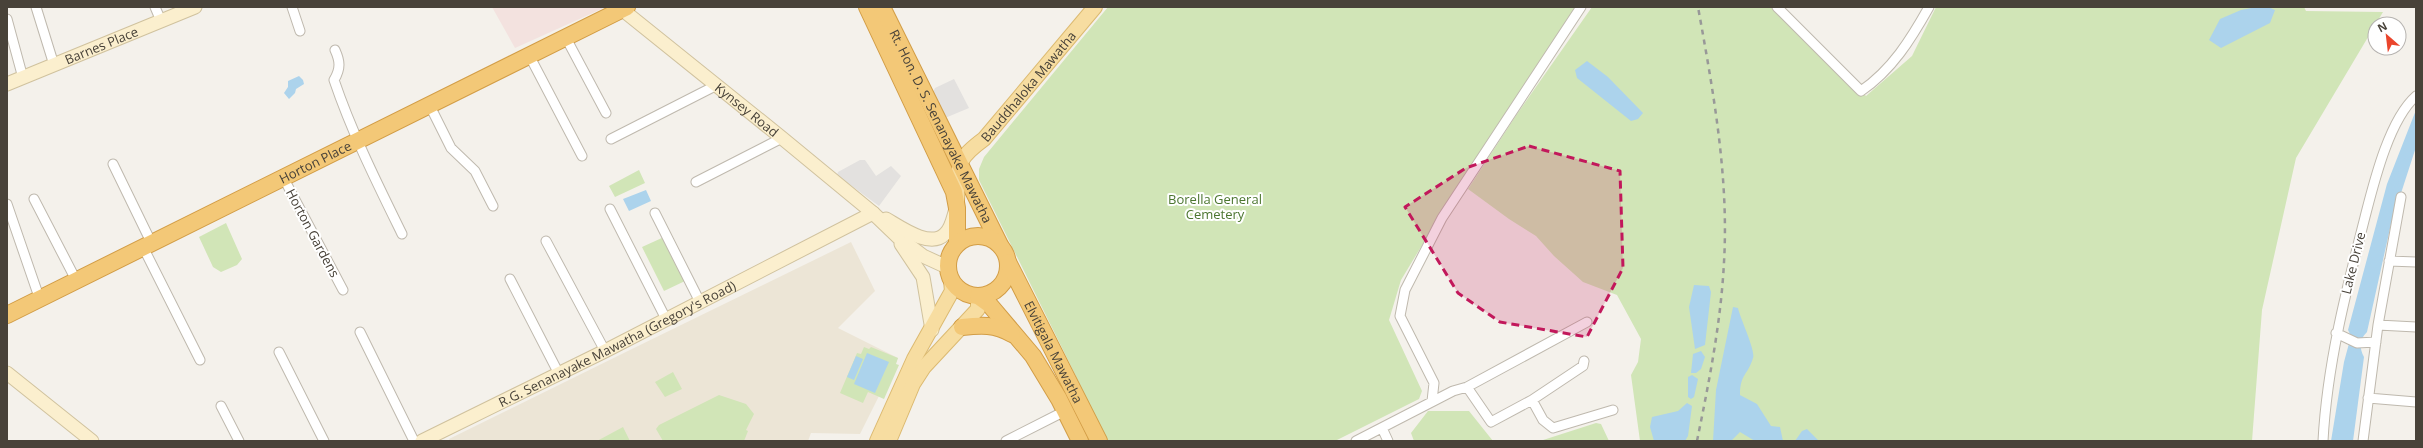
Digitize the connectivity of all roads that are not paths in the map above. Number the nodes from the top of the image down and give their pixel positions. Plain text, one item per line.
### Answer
1 (36, 7) edge
2 (155, 7) edge
3 (195, 7) edge
4 (292, 7) edge
5 (867, 7) edge
6 (882, 7) edge
7 (1095, 7) edge
8 (1580, 7) edge
9 (1777, 7) edge
10 (1929, 7) edge
11 (623, 8) edge
12 (7, 19) edge
13 (161, 21) junction
14 (300, 31) dead end
15 (566, 38) junction
16 (335, 50) dead end
17 (529, 55) junction
18 (54, 65) junction
19 (23, 78) junction
20 (7, 84) edge
21 (717, 85) junction
22 (2416, 96) edge
23 (429, 104) junction
24 (606, 113) dead end
25 (782, 138) junction
26 (611, 139) dead end
27 (356, 141) junction
28 (582, 156) dead end
29 (959, 162) junction
30 (113, 164) dead end
31 (283, 177) junction
32 (696, 182) dead end
33 (2401, 197) dead end
34 (34, 199) dead end
35 (7, 204) edge
36 (493, 206) dead end
37 (957, 208) junction
38 (610, 209) dead end
39 (655, 213) dead end
40 (873, 213) junction
41 (402, 234) dead end
42 (926, 240) junction
43 (546, 241) dead end
44 (957, 243) junction
45 (147, 244) junction
46 (1000, 245) junction
47 (2389, 261) junction
48 (1008, 262) junction
49 (2416, 262) edge
50 (949, 274) junction
51 (510, 279) dead end
52 (76, 280) junction
53 (343, 290) dead end
54 (978, 296) junction
55 (39, 297) junction
56 (700, 302) junction
57 (7, 315) edge
58 (666, 319) junction
59 (1587, 322) dead end
60 (2378, 325) junction
61 (962, 327) junction
62 (2416, 327) edge
63 (932, 330) junction
64 (360, 332) dead end
65 (2336, 333) junction
66 (1013, 335) junction
67 (2376, 342) junction
68 (605, 351) junction
69 (279, 352) dead end
70 (200, 360) dead end
71 (1584, 361) dead end
72 (7, 373) edge
73 (559, 374) junction
74 (1467, 387) junction
75 (2368, 398) junction
76 (1532, 400) junction
77 (1432, 401) junction
78 (2416, 402) edge
79 (221, 406) dead end
80 (1613, 410) dead end
81 (1065, 411) junction
82 (1382, 428) junction
83 (436, 438) edge
84 (92, 441) edge
85 (239, 441) edge
86 (324, 441) edge
87 (414, 441) edge
88 (422, 441) edge
89 (877, 441) edge
90 (888, 441) edge
91 (1006, 441) edge
92 (1080, 441) edge
93 (1099, 441) edge
94 (1356, 441) edge
95 (1388, 441) edge
96 (2323, 441) edge
97 (2363, 441) edge

1 - 18 street
2 - 13 street
3 - 13 street, Barnes Place
4 - 14 street
5 - 37 highway, Rt. Hon. D. S. Senanayake Mawatha
6 - 29 highway, Rt. Hon. D. S. Senanayake Mawatha
7 - 29 main road, Bauddhaloka Mawatha
8 - 77 street
9 - 10 street
11 - 15 highway, Horton Place
11 - 21 street, Kynsey Road
12 - 19 street
13 - 18 street, Barnes Place
15 - 17 highway, Horton Place
15 - 24 street
16 - 27 street
17 - 23 highway, Horton Place
17 - 28 street
18 - 19 street, Barnes Place
19 - 20 street, Barnes Place
21 - 25 street, Kynsey Road
21 - 26 street
22 - 65 street, Lake Drive
23 - 27 highway, Horton Place
23 - 36 street
25 - 32 street
25 - 40 street, Kynsey Road
27 - 31 highway, Horton Place
27 - 41 street
29 - 37 main road
29 - 46 highway, Rt. Hon. D. S. Senanayake Mawatha
30 - 45 street
31 - 45 highway, Horton Place
31 - 53 street, Horton Gardens
33 - 47 street
34 - 52 street
35 - 55 street
37 - 42 street
37 - 44 highway, Rt. Hon. D. S. Senanayake Mawatha
38 - 58 street
39 - 56 street
40 - 42 street, Kynsey Road
40 - 50 street, Kynsey Road
40 - 56 street, R.G. Senanayake Mawatha (Gregory's Road)
40 - 63 street
42 - 44 street, Kynsey Road
43 - 68 street
44 - 46 highway
44 - 50 highway
45 - 52 highway, Horton Place
45 - 70 street
46 - 48 highway
47 - 49 street
47 - 60 street
48 - 54 highway
48 - 93 highway, Elvitigala Mawatha
50 - 54 highway
50 - 63 main road
51 - 73 street
52 - 55 highway, Horton Place
54 - 61 main road
54 - 66 highway, Elvitigala Mawatha
55 - 57 highway, Horton Place
56 - 58 street, R.G. Senanayake Mawatha (Gregory's Road)
58 - 68 street, R.G. Senanayake Mawatha (Gregory's Road)
59 - 74 street
60 - 62 street
60 - 67 street
61 - 66 highway
61 - 90 main road
63 - 89 main road
64 - 87 street
65 - 67 street
65 - 96 street, Lake Drive
66 - 81 highway, Elvitigala Mawatha
67 - 75 street
68 - 73 street, R.G. Senanayake Mawatha (Gregory's Road)
69 - 86 street
71 - 76 street
72 - 84 street
73 - 83 street, R.G. Senanayake Mawatha (Gregory's Road)
74 - 76 street
74 - 77 street
75 - 78 street
75 - 97 street
76 - 80 street
77 - 82 street
79 - 85 street
81 - 91 street
81 - 92 highway, Elvitigala Mawatha
82 - 94 street
82 - 95 street
83 - 88 street, R.G. Senanayake Mawatha (Gregory's Road)

